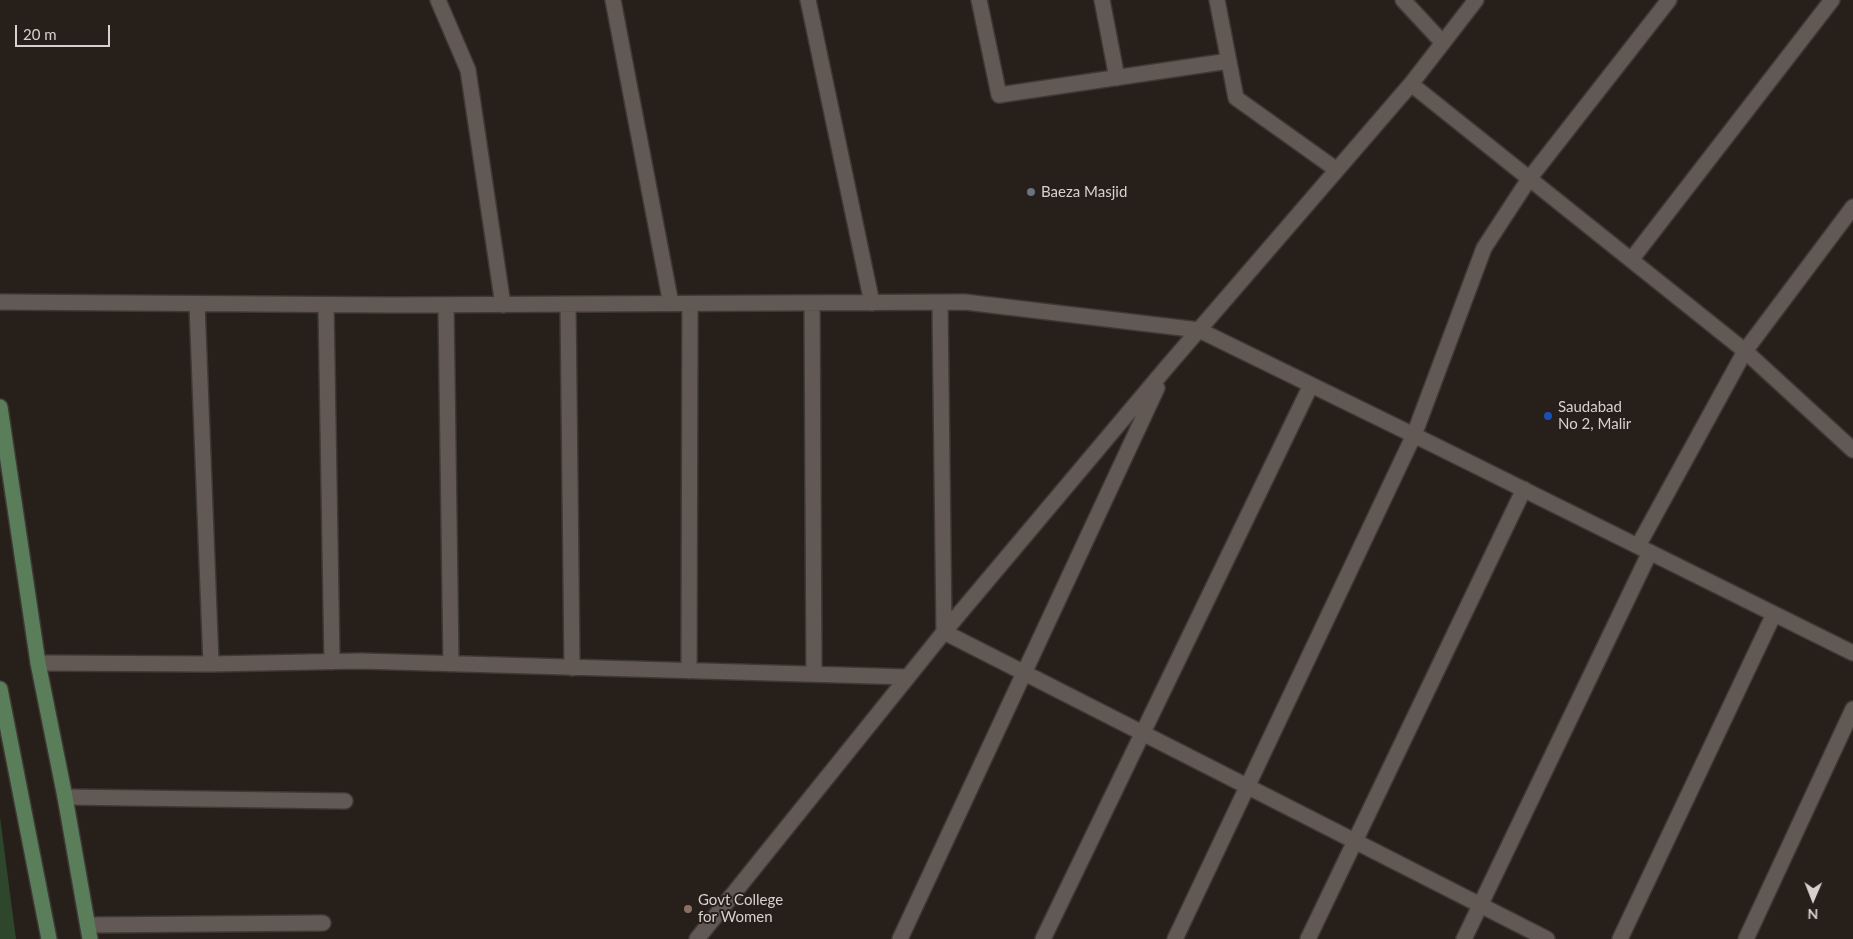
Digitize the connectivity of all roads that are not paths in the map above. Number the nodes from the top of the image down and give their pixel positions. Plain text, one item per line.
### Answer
1 (438, 0) edge
2 (614, 0) edge
3 (808, 0) edge
4 (979, 0) edge
5 (1102, 0) edge
6 (1217, 0) edge
7 (1403, 0) edge
8 (1476, 0) edge
9 (1669, 0) edge
10 (1832, 0) edge
11 (1443, 43) junction
12 (1229, 61) junction
13 (1117, 78) junction
14 (1411, 84) junction
15 (1337, 170) junction
16 (1529, 179) junction
17 (1853, 207) edge
18 (1631, 260) junction
19 (0, 302) edge
20 (940, 302) junction
21 (872, 303) junction
22 (197, 304) junction
23 (568, 304) junction
24 (671, 304) junction
25 (690, 304) junction
26 (812, 304) junction
27 (326, 305) junction
28 (446, 305) junction
29 (503, 305) junction
30 (1199, 330) junction
31 (1745, 351) junction
32 (1166, 368) junction
33 (1311, 385) junction
34 (0, 407) edge
35 (1414, 435) junction
36 (1850, 441) edge
37 (1524, 489) junction
38 (1644, 549) junction
39 (1774, 614) junction
40 (944, 632) junction
41 (1853, 653) edge
42 (332, 662) junction
43 (38, 663) junction
44 (211, 664) junction
45 (451, 664) junction
46 (572, 668) junction
47 (689, 671) junction
48 (1024, 673) junction
49 (814, 674) junction
50 (908, 677) junction
51 (0, 689) edge
52 (1853, 709) edge
53 (1142, 733) junction
54 (1247, 786) junction
55 (65, 797) junction
56 (344, 801) dead end
57 (1355, 841) junction
58 (1480, 905) junction
59 (323, 924) dead end
60 (89, 932) edge
61 (700, 938) edge
62 (50, 939) edge
63 (900, 939) edge
64 (1043, 939) edge
65 (1174, 939) edge
66 (1308, 939) edge
67 (1464, 939) edge
68 (1547, 939) edge
69 (1620, 939) edge
70 (1746, 939) edge

1 - 29 street
2 - 24 street
3 - 21 street
4 - 13 street
5 - 13 street
6 - 12 street
7 - 11 street
8 - 11 street
9 - 16 street
10 - 18 street
11 - 14 street
12 - 13 street
12 - 15 street
14 - 15 street
14 - 16 street
15 - 30 street
16 - 18 street
16 - 35 street
17 - 31 street
18 - 31 street
19 - 22 street
20 - 21 street
20 - 30 street
20 - 40 street
21 - 26 street
22 - 27 street
22 - 44 street
23 - 24 street
23 - 29 street
23 - 46 street
24 - 25 street
25 - 26 street
25 - 47 street
26 - 49 street
27 - 28 street
27 - 42 street
28 - 29 street
28 - 45 street
30 - 32 street
30 - 33 street
31 - 36 street
31 - 38 street
32 - 40 street
32 - 48 street
33 - 35 street
33 - 53 street
34 - 43 main road
35 - 37 street
35 - 54 street
37 - 38 street
37 - 57 street
38 - 39 street
38 - 58 street
39 - 41 street
39 - 69 street
40 - 48 street
40 - 50 street
42 - 44 street
42 - 45 street
43 - 44 street
43 - 55 main road
45 - 46 street
46 - 47 street
47 - 49 street
48 - 53 street
48 - 63 street
49 - 50 street
50 - 61 street
51 - 62 main road
52 - 70 street
53 - 54 street
53 - 64 street
54 - 57 street
54 - 65 street
55 - 56 street
55 - 60 main road
57 - 58 street
57 - 66 street
58 - 67 street
58 - 68 street
59 - 60 street

